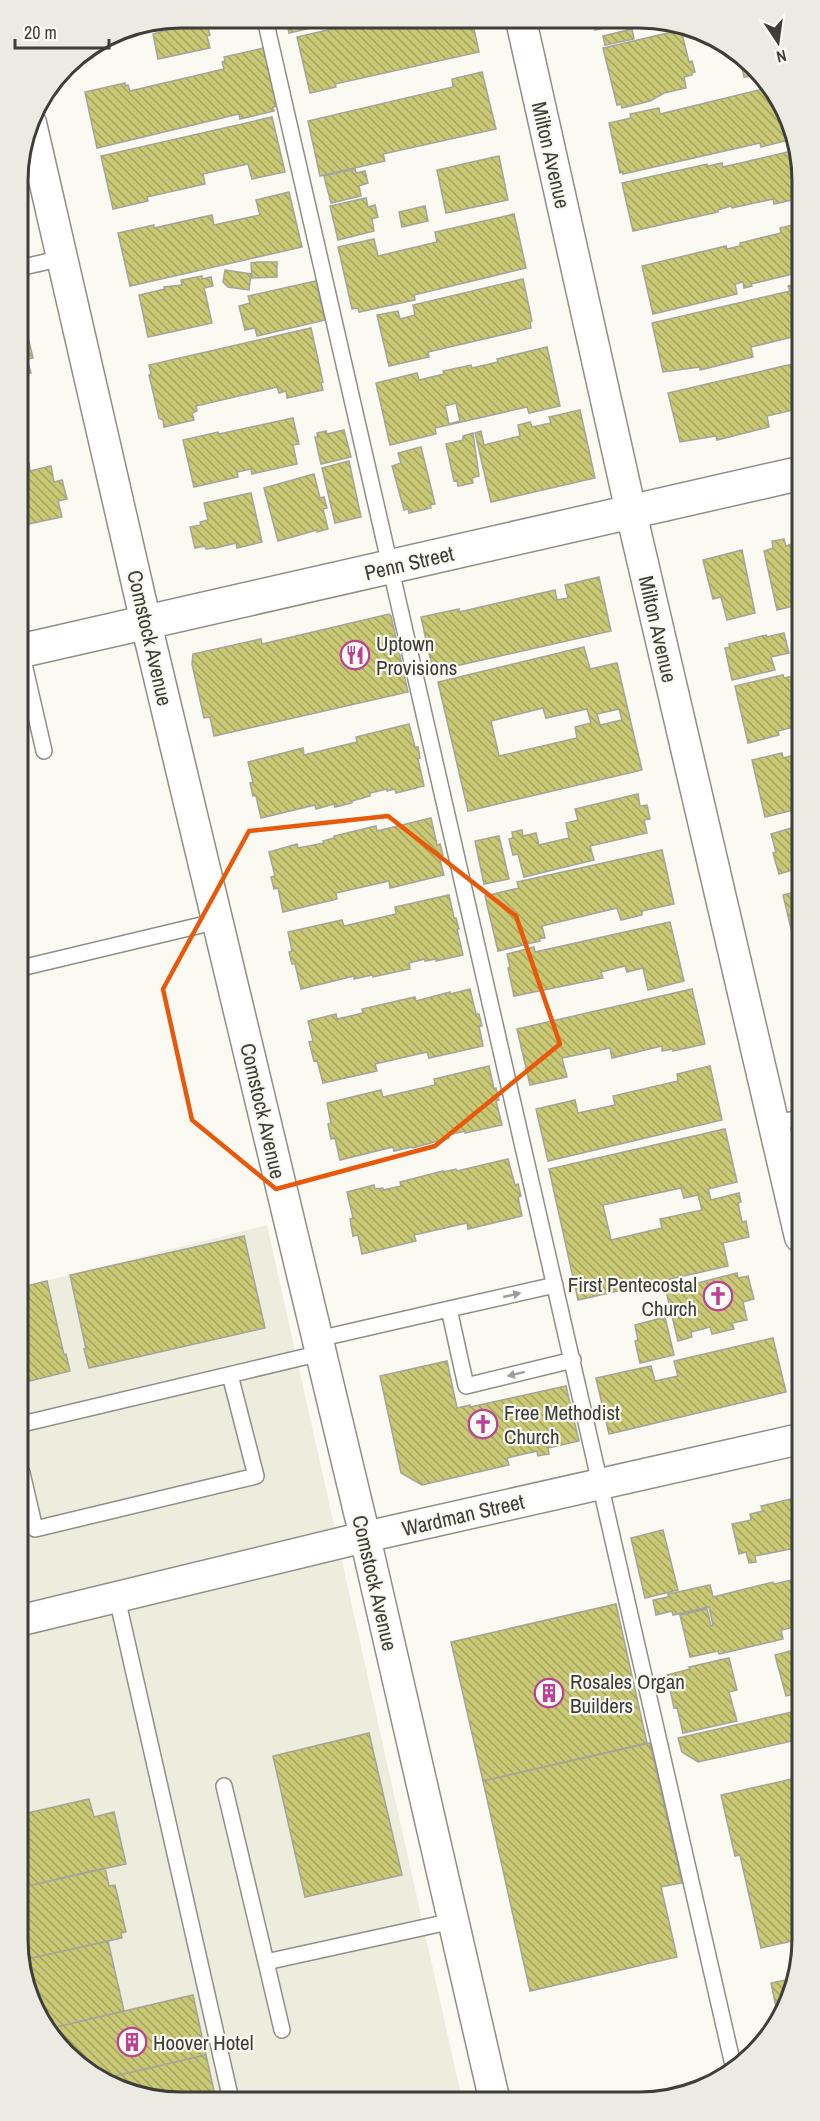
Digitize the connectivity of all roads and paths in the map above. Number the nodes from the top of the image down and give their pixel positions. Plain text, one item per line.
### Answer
1 (523, 28) edge
2 (267, 29) edge
3 (33, 145) edge
4 (63, 258) junction
5 (29, 266) edge
6 (792, 475) edge
7 (631, 512) junction
8 (388, 567) junction
9 (146, 623) junction
10 (29, 649) edge
11 (29, 688) edge
12 (44, 752) dead end
13 (218, 921) junction
14 (29, 966) edge
15 (786, 1121) edge
16 (791, 1166) edge
17 (555, 1285) junction
18 (449, 1309) junction
19 (320, 1346) junction
20 (573, 1360) junction
21 (230, 1375) junction
22 (28, 1423) edge
23 (791, 1441) edge
24 (602, 1484) junction
25 (28, 1500) edge
26 (365, 1537) junction
27 (117, 1598) junction
28 (28, 1619) edge
29 (224, 1786) dead end
30 (453, 1921) junction
31 (266, 1962) junction
32 (282, 2030) dead end
33 (732, 2061) edge
34 (229, 2092) edge
35 (493, 2092) edge

1 - 7 street, Milton Avenue
2 - 8 lane
3 - 4 street, Comstock Avenue
4 - 5 lane
4 - 9 street, Comstock Avenue
6 - 7 street, Penn Street
7 - 8 street, Penn Street
7 - 15 street, Milton Avenue
8 - 9 street, Penn Street
8 - 17 lane
9 - 10 street, Penn Street
9 - 13 street, Comstock Avenue
11 - 12 lane
13 - 14 lane
13 - 19 street, Comstock Avenue
15 - 16 street, Milton Avenue
18 -> 17 lane
17 - 20 lane
18 - 19 lane
20 -> 18 lane
19 - 21 lane
19 - 26 street, Comstock Avenue
20 - 24 lane
21 - 22 lane
21 - 25 lane
23 - 24 street, Wardman Street
24 - 26 street, Wardman Street
24 - 33 lane
26 - 27 street, Wardman Street
26 - 30 street, Comstock Avenue
27 - 28 street, Wardman Street
27 - 34 lane
29 - 31 lane
30 - 31 lane
30 - 35 street, Comstock Avenue
31 - 32 lane

